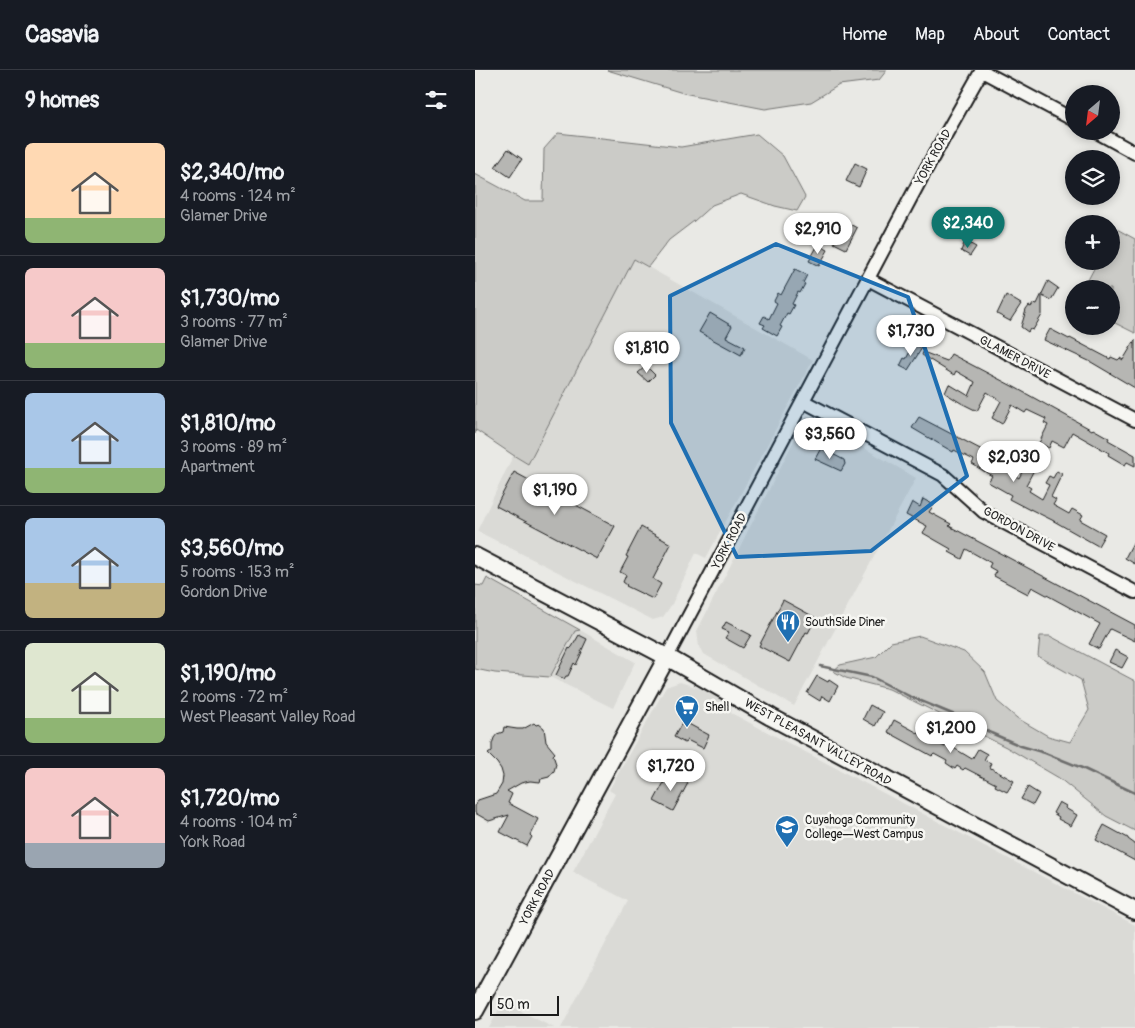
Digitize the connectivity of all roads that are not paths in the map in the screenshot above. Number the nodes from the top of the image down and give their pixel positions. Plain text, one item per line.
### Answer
1 (982, 71) edge
2 (1065, 115) edge
3 (1111, 140) edge
4 (1135, 153) edge
5 (868, 279) junction
6 (803, 401) junction
7 (1135, 420) edge
8 (475, 556) edge
9 (1135, 592) edge
10 (667, 657) junction
11 (1135, 911) edge
12 (475, 1012) edge

1 - 2 street
1 - 5 street, YORK ROAD
3 - 4 street
5 - 6 street, YORK ROAD
5 - 7 street, GLAMER DRIVE
6 - 9 street, GORDON DRIVE
6 - 10 street, YORK ROAD
8 - 10 main road, WEST PLEASANT VALLEY ROAD
10 - 11 main road, WEST PLEASANT VALLEY ROAD
10 - 12 main road, YORK ROAD

